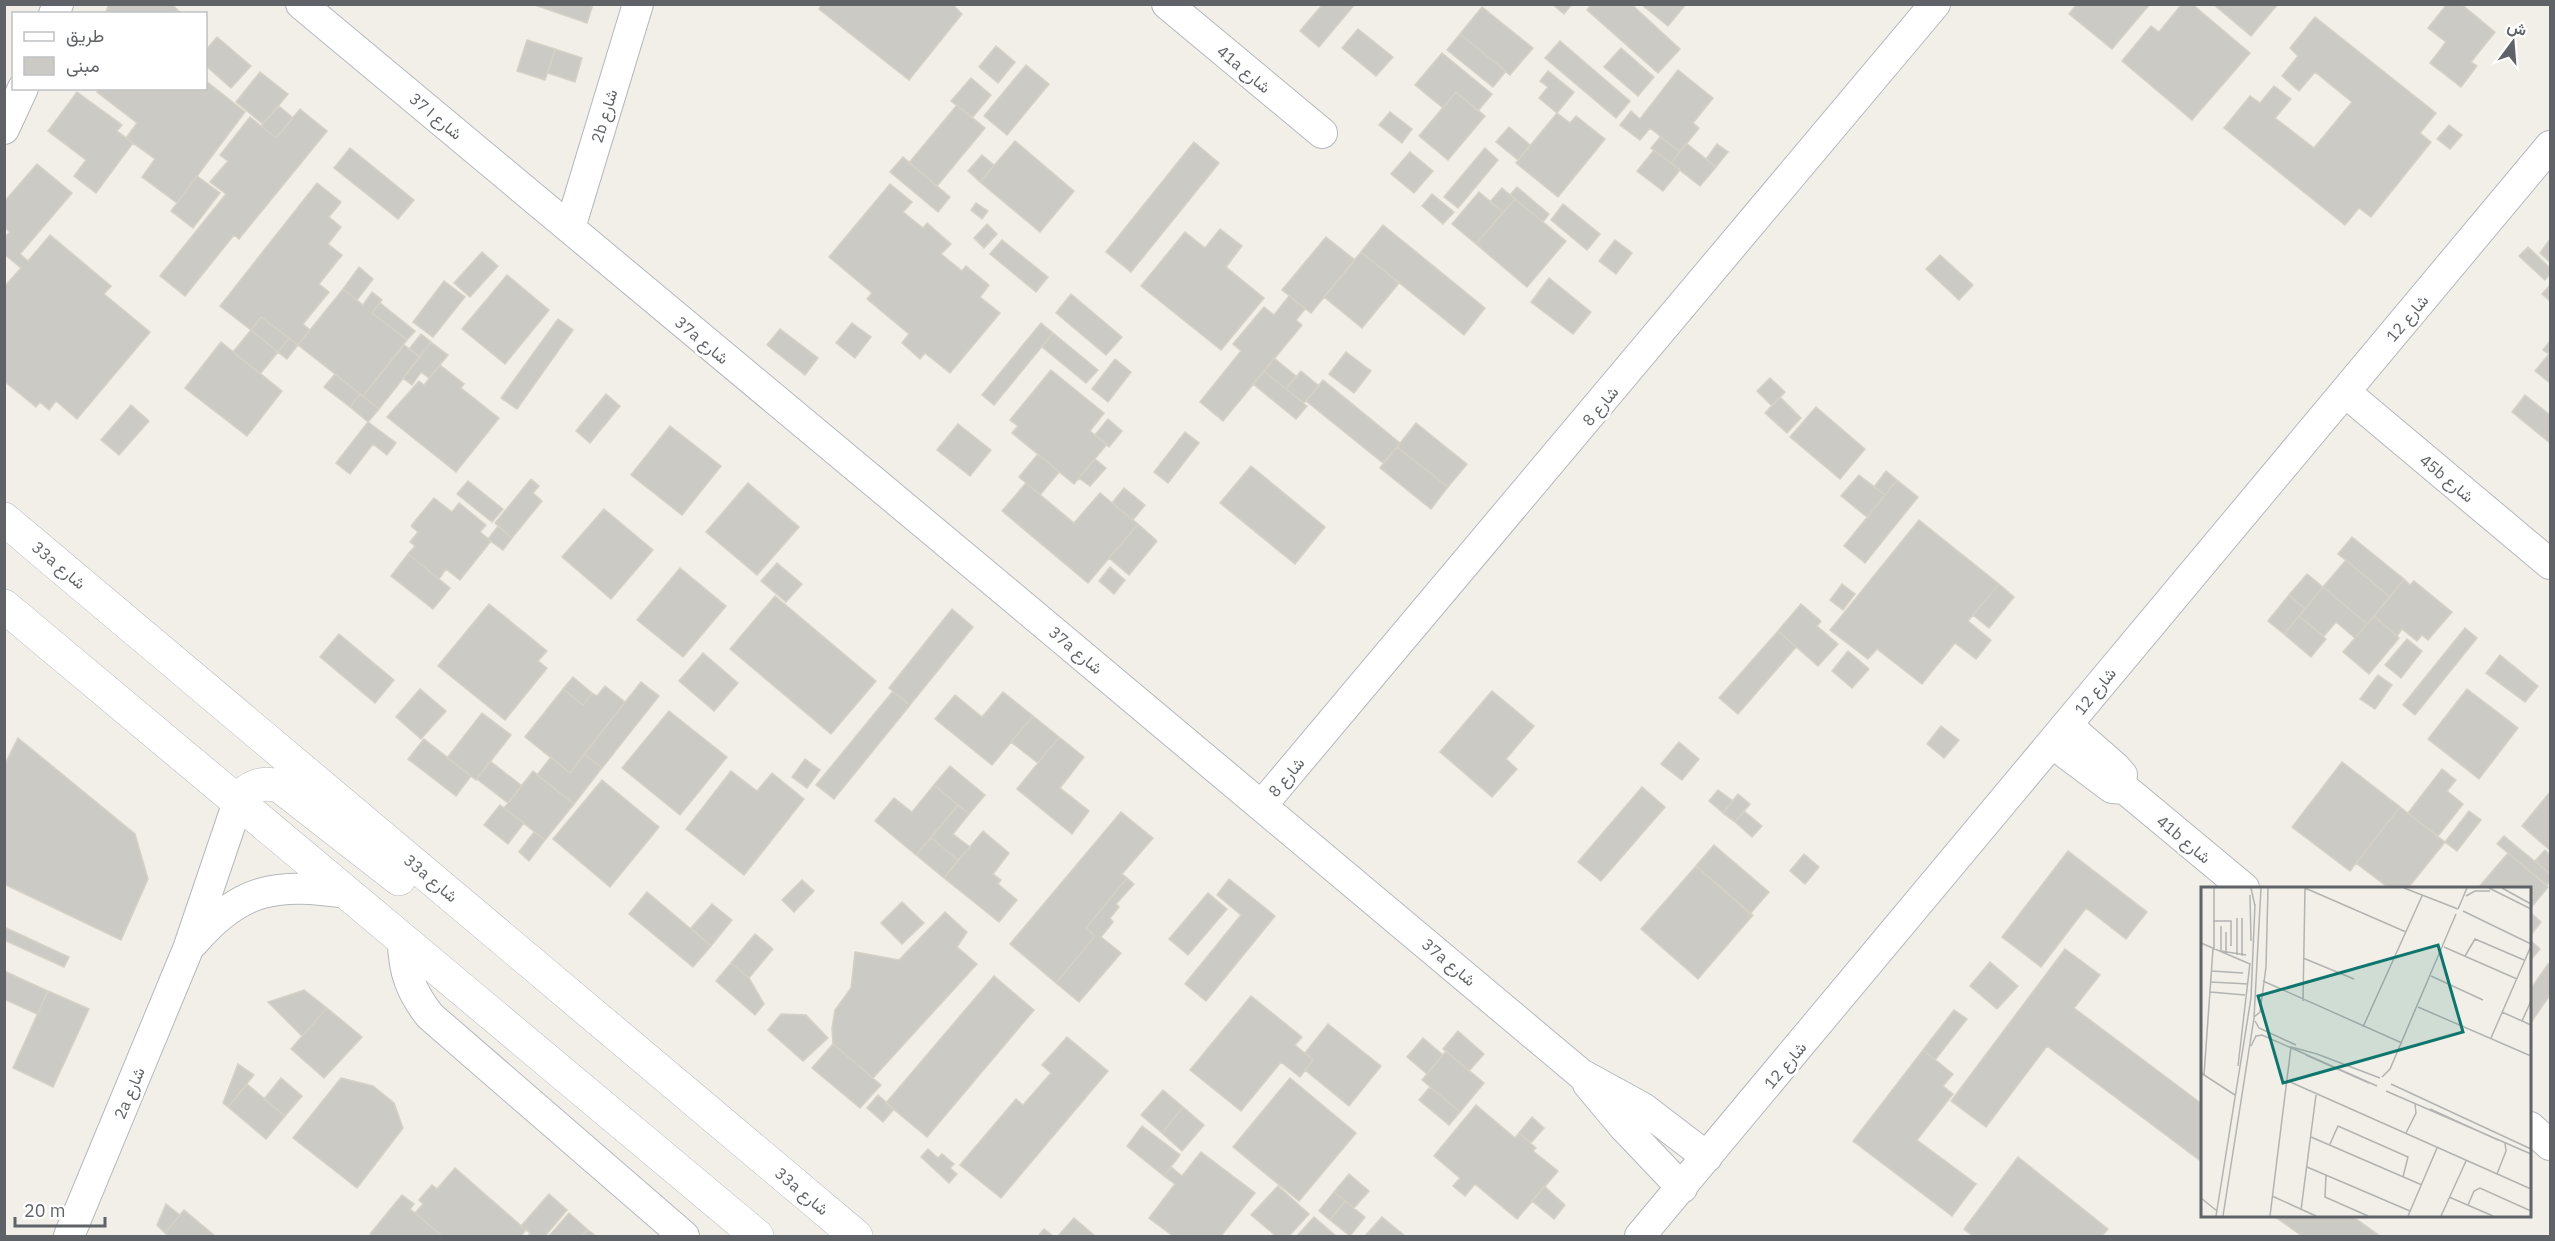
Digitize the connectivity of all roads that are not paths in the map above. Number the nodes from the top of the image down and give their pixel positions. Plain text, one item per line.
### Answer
1 (300, 4) edge
2 (638, 4) edge
3 (1167, 4) edge
4 (1935, 4) edge
5 (22, 90) edge
6 (4, 129) edge
7 (1322, 134) dead end
8 (2550, 146) edge
9 (570, 228) junction
10 (2345, 392) junction
11 (4, 519) edge
12 (2550, 564) edge
13 (4, 606) edge
14 (2060, 734) junction
15 (238, 802) junction
16 (1262, 805) junction
17 (2243, 887) edge
18 (347, 893) junction
19 (404, 940) junction
20 (188, 949) junction
21 (552, 980) junction
22 (1581, 1074) junction
23 (2531, 1130) edge
24 (2550, 1145) edge
25 (1707, 1157) junction
26 (1682, 1188) junction
27 (74, 1234) edge
28 (684, 1236) edge
29 (757, 1236) edge
30 (856, 1236) edge
31 (1640, 1236) edge

1 - 9 street, شارع ا 37
2 - 9 street, 2b شارع
3 - 7 street, 41a شارع
4 - 16 street, شارع 8
5 - 6 street
8 - 10 street, شارع 12
9 - 16 street, 37a شارع
10 - 12 street, 45b شارع
10 - 14 street, شارع 12
11 - 21 street, 33a شارع
13 - 15 street
14 - 17 street, 41b شارع
14 - 25 street, شارع 12
15 - 18 street
15 - 20 street, 2a شارع
15 - 21 street
16 - 22 street, 37a شارع
18 - 19 street
18 - 20 street, 2a شارع
19 - 28 street
19 - 29 street
20 - 27 street, 2a شارع
21 - 30 street, 33a شارع
22 - 25 street, 37a شارع
22 - 26 street, 37a شارع
23 - 24 street
25 - 26 street, شارع 12
26 - 31 street, شارع 12

